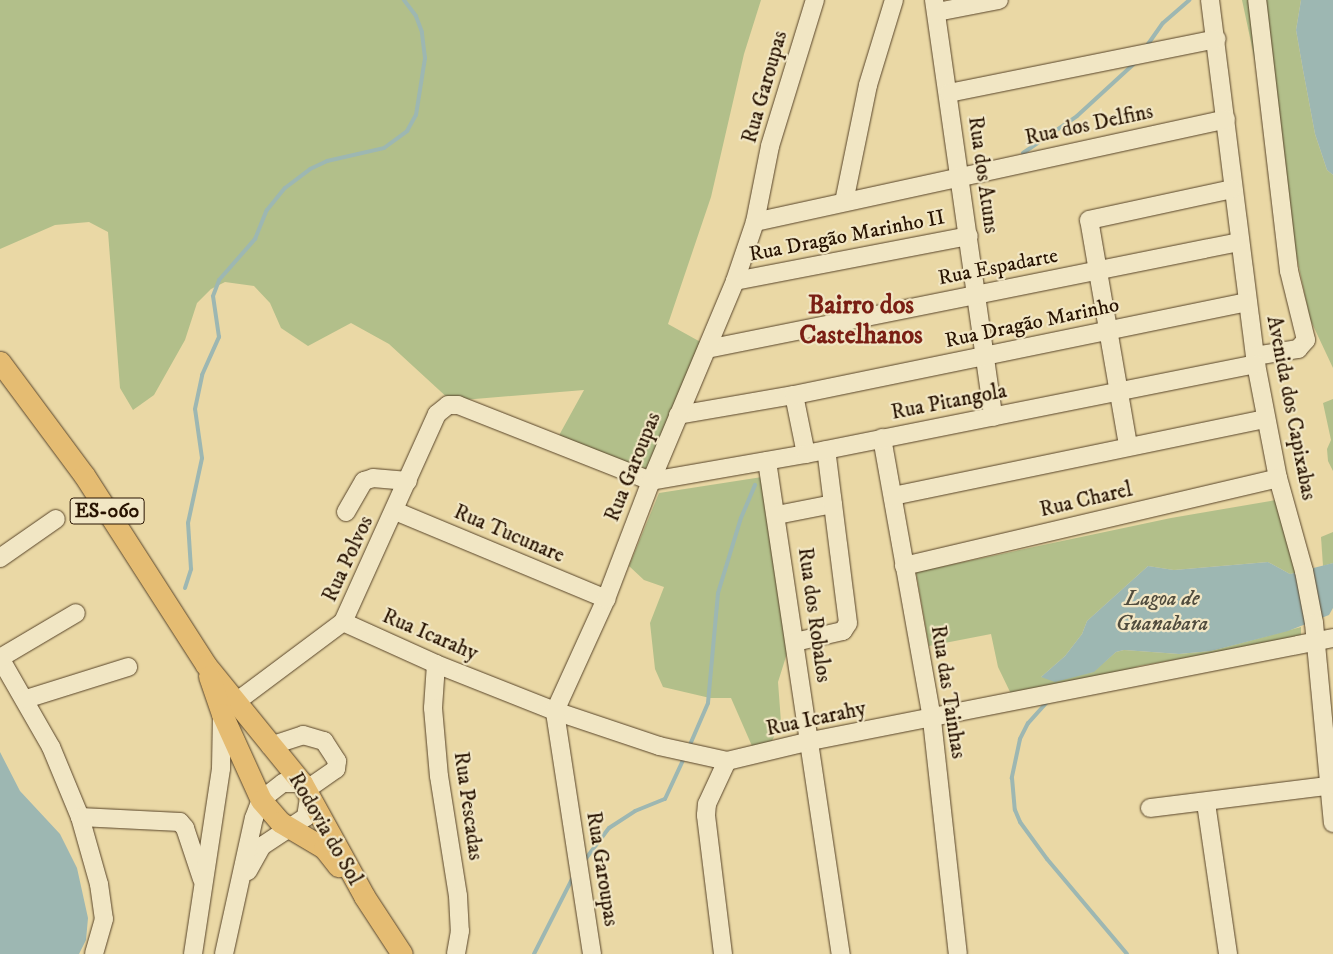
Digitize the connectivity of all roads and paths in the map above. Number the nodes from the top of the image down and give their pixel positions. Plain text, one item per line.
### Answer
1 (815, 0) edge
2 (894, 0) edge
3 (1000, 0) edge
4 (1210, 0) edge
5 (1257, 0) edge
6 (936, 6) edge
7 (1217, 40) junction
8 (949, 93) junction
9 (1226, 120) junction
10 (961, 175) junction
11 (1232, 189) junction
12 (844, 202) junction
13 (755, 222) junction
14 (969, 236) junction
15 (1239, 242) junction
16 (1096, 270) junction
17 (734, 281) junction
18 (978, 294) junction
19 (1248, 302) junction
20 (1107, 331) junction
21 (707, 349) junction
22 (986, 356) junction
23 (1256, 360) junction
24 (0, 362) edge
25 (1117, 392) junction
26 (794, 394) junction
27 (678, 415) junction
28 (993, 416) junction
29 (1266, 419) junction
30 (882, 438) junction
31 (1128, 445) junction
32 (826, 450) junction
33 (806, 454) junction
34 (767, 461) junction
35 (1278, 478) junction
36 (408, 481) junction
37 (651, 481) junction
38 (893, 496) junction
39 (833, 504) junction
40 (395, 511) junction
41 (346, 512) dead end
42 (777, 515) junction
43 (56, 519) dead end
44 (0, 558) edge
45 (904, 566) junction
46 (606, 599) junction
47 (76, 613) dead end
48 (343, 622) junction
49 (1324, 640) edge
50 (795, 642) junction
51 (0, 658) edge
52 (436, 664) junction
53 (128, 667) dead end
54 (26, 699) junction
55 (229, 708) junction
56 (555, 711) junction
57 (932, 720) junction
58 (811, 741) junction
59 (270, 746) junction
60 (727, 761) junction
61 (1327, 786) junction
62 (306, 790) junction
63 (1206, 803) junction
64 (1150, 808) dead end
65 (258, 809) junction
66 (80, 818) junction
67 (1333, 823) edge
68 (289, 828) junction
69 (205, 887) junction
70 (240, 894) junction
71 (364, 896) junction
72 (94, 954) edge
73 (193, 954) edge
74 (224, 954) edge
75 (402, 954) edge
76 (456, 954) edge
77 (592, 954) edge
78 (723, 954) edge
79 (841, 954) edge
80 (958, 954) edge
81 (1228, 954) edge

1 - 13 street, Rua Garoupas
2 - 12 street
3 - 6 street
4 - 7 street, Avenida dos Capixabas
5 - 23 street, Rua Pitangola
6 - 8 street, Rua dos Atuns
7 - 8 street
7 - 9 street, Avenida dos Capixabas
8 - 10 street, Rua dos Atuns
9 - 10 street, Rua dos Delfins
9 - 11 street, Avenida dos Capixabas
10 - 12 street, Rua dos Delfins
10 - 14 street, Rua dos Atuns
11 - 15 street, Avenida dos Capixabas
11 - 16 street
12 - 13 street, Rua dos Delfins
13 - 17 street, Rua Garoupas
14 - 17 street, Rua Dragão Marinho II
14 - 18 street, Rua dos Atuns
15 - 16 street, Rua Espadarte
15 - 19 street, Avenida dos Capixabas
16 - 18 street, Rua Espadarte
16 - 20 street
17 - 21 street, Rua Garoupas
18 - 21 street, Rua Espadarte
18 - 22 street, Rua dos Atuns
19 - 20 street, Rua Dragão Marinho
19 - 23 street, Avenida dos Capixabas
20 - 22 street, Rua Dragão Marinho
20 - 25 street
21 - 27 street, Rua Garoupas
22 - 26 street, Rua Dragão Marinho
22 - 28 street, Rua dos Atuns
23 - 25 street, Rua Pitangola
23 - 29 street, Avenida dos Capixabas
24 - 55 main road, Rodovia do Sol / ES-060
25 - 28 street, Rua Pitangola
25 - 31 street
26 - 27 street, Rua Dragão Marinho
26 - 33 street
27 - 37 street, Rua Garoupas
28 - 30 street, Rua Pitangola
29 - 31 street, Rua Charel
29 - 35 street, Avenida dos Capixabas
30 - 32 street, Rua Pitangola
30 - 38 street, Rua das Tainhas
31 - 38 street, Rua Charel
32 - 33 street, Rua Pitangola
32 - 39 street
33 - 34 street, Rua Pitangola
34 - 37 street, Rua Pitangola
34 - 42 street, Rua dos Robalos
35 - 45 street, Rua Charel
35 - 49 street, Avenida dos Capixabas
36 - 37 street, Rua Polvos
36 - 40 street, Rua Polvos
36 - 41 street
37 - 46 street, Rua Garoupas
38 - 45 street, Rua das Tainhas
39 - 42 street
39 - 50 street
40 - 46 street, Rua Tucunare
40 - 48 street, Rua Polvos
42 - 50 street, Rua dos Robalos
43 - 44 street
45 - 57 street, Rua das Tainhas
46 - 56 street, Rua Garoupas
47 - 51 street
48 - 52 street, Rua Icarahy
48 - 55 street, Rua Polvos
49 - 57 street, Rua Icarahy
49 - 61 street, Avenida dos Capixabas
50 - 58 street, Rua dos Robalos
51 - 54 street
52 - 56 street, Rua Icarahy
52 - 76 street, Rua Pescadas
53 - 54 street
54 - 66 street
55 - 59 main road, Rodovia do Sol / ES-060
55 - 65 main road, Rodovia do Sol / ES-060
55 - 69 street
56 - 60 street, Rua Icarahy
56 - 77 street, Rua Garoupas
57 - 58 street, Rua Icarahy
57 - 80 street, Rua das Tainhas
58 - 60 street, Rua Icarahy
58 - 79 street, Rua dos Robalos
59 - 62 main road, Rodovia do Sol / ES-060
59 - 62 street
60 - 78 street
61 - 63 street
61 - 67 street, Avenida dos Capixabas
62 - 65 street
62 - 68 street
62 - 71 main road, Rodovia do Sol / ES-060
63 - 64 street
63 - 81 street
65 - 68 main road, Rodovia do Sol / ES-060
65 - 70 street
66 - 69 street
66 - 72 street
68 - 70 street
68 - 71 main road, Rodovia do Sol / ES-060
69 - 73 street
70 - 74 street
71 - 75 main road, ES-060

